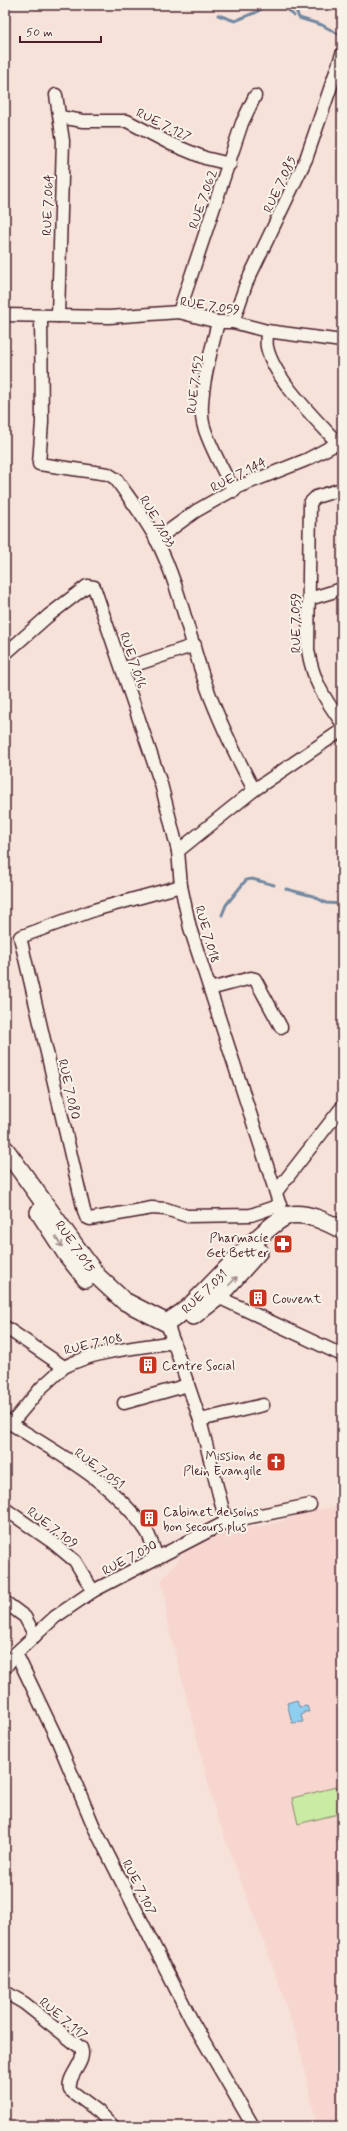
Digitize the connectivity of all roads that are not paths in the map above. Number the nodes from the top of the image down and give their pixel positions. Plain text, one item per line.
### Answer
1 (342, 54) edge
2 (56, 96) dead end
3 (255, 96) dead end
4 (60, 117) junction
5 (230, 164) junction
6 (179, 312) junction
7 (5, 315) edge
8 (58, 316) junction
9 (41, 317) junction
10 (218, 322) junction
11 (233, 322) junction
12 (267, 332) junction
13 (342, 341) edge
14 (340, 445) edge
15 (342, 489) edge
16 (234, 491) junction
17 (156, 540) junction
18 (342, 589) edge
19 (309, 599) junction
20 (195, 645) junction
21 (5, 654) edge
22 (123, 669) junction
23 (342, 723) edge
24 (342, 730) edge
25 (254, 790) junction
26 (178, 851) junction
27 (181, 886) junction
28 (210, 989) junction
29 (281, 1027) dead end
30 (342, 1107) edge
31 (5, 1149) edge
32 (5, 1164) edge
33 (276, 1192) junction
34 (281, 1211) junction
35 (342, 1230) edge
36 (342, 1238) edge
37 (218, 1297) junction
38 (5, 1327) edge
39 (170, 1333) junction
40 (342, 1356) edge
41 (64, 1367) junction
42 (188, 1385) junction
43 (124, 1403) dead end
44 (263, 1405) dead end
45 (200, 1420) junction
46 (8, 1422) edge
47 (310, 1505) dead end
48 (5, 1509) edge
49 (226, 1522) junction
50 (157, 1558) junction
51 (93, 1591) junction
52 (5, 1602) edge
53 (35, 1636) junction
54 (16, 1653) junction
55 (5, 1668) edge
56 (5, 1992) edge
57 (113, 2126) edge
58 (252, 2126) edge

1 - 11 street, RUE 7.085
2 - 4 street, RUE 7.064
3 - 5 street, RUE 7.062
4 - 5 street, RUE 7.127
4 - 8 street, RUE 7.064
5 - 6 street, RUE 7.062
6 - 8 street, RUE 7.059
6 - 10 street, RUE 7.059
7 - 9 street, RUE 7.059
8 - 9 street, RUE 7.059
9 - 17 street, RUE 7.033
10 - 11 street, RUE 7.059
10 - 16 street, RUE 7.152
11 - 12 street, RUE 7.059
12 - 13 street, RUE 7.059
12 - 14 street
14 - 16 street, RUE 7.144
15 - 19 street, RUE 7.059
16 - 17 street, RUE 7.144
17 - 20 street, RUE 7.033
18 - 19 street
19 - 23 street, RUE 7.059
20 - 22 street
20 - 25 street, RUE 7.033
21 - 22 street, RUE 7.016
22 - 26 street, RUE 7.016
24 - 25 street
25 - 26 street
26 - 27 street, RUE 7.018
27 - 28 street, RUE 7.018
27 - 34 street, RUE 7.080
28 - 29 street
28 - 33 street, RUE 7.018
30 - 33 street
31 - 39 main road, RUE 7.015
32 -> 39 main road, RUE 7.015
33 - 34 street, RUE 7.018
34 - 35 main road
34 - 39 main road, RUE 7.031
37 -> 36 main road, RUE 7.031
37 - 39 main road, RUE 7.031
37 - 40 street
38 - 41 street, RUE 7.108
39 - 41 street, RUE 7.108
39 - 42 street
41 - 46 street
42 - 43 street
42 - 45 street
44 - 45 street
45 - 49 street
46 - 50 street, RUE 7.051
47 - 49 street, RUE 7.030
48 - 51 street, RUE 7.109
49 - 50 street, RUE 7.030
50 - 51 street, RUE 7.030
51 - 53 street, RUE 7.030
52 - 53 street
53 - 54 street, RUE 7.030
54 - 55 street, RUE 7.030
54 - 58 street, RUE 7.107
56 - 57 street, RUE 7.117

